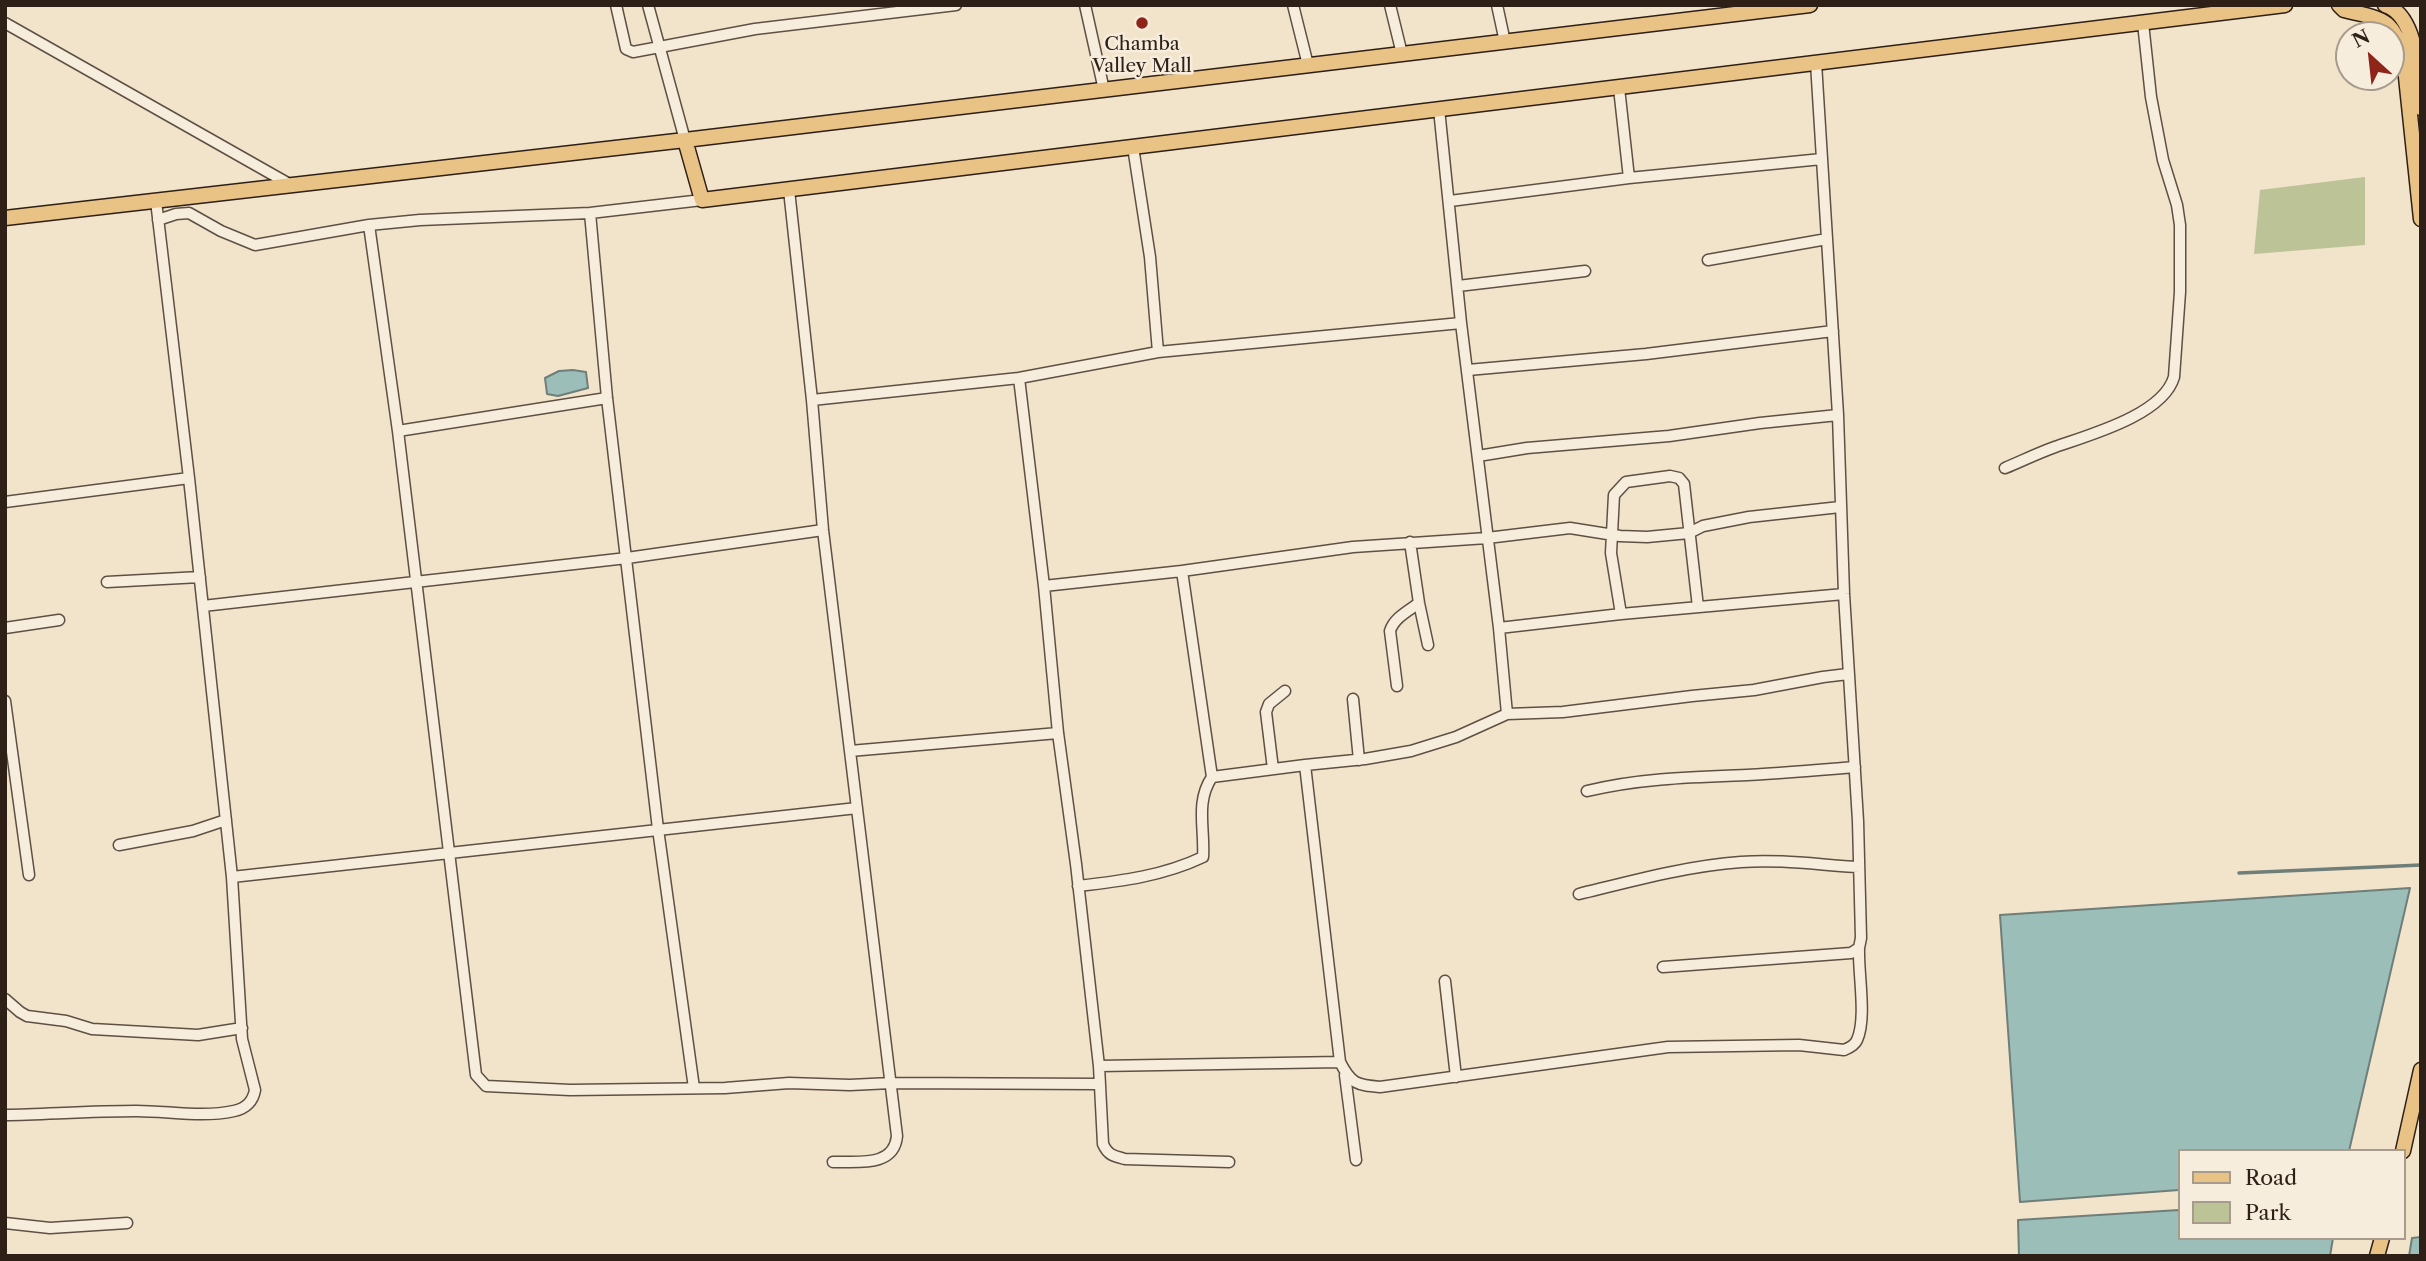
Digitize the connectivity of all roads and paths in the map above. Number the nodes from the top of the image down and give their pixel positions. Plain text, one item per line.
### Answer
1 (616, 5) edge
2 (648, 5) edge
3 (956, 5) edge
4 (1085, 5) edge
5 (1293, 5) edge
6 (1390, 5) edge
7 (1496, 5) edge
8 (1810, 5) edge
9 (2284, 5) edge
10 (2339, 5) edge
11 (2391, 6) edge
12 (5, 23) edge
13 (2143, 23) junction
14 (1505, 42) junction
15 (660, 47) junction
16 (1402, 54) junction
17 (1816, 63) junction
18 (1308, 65) junction
19 (1619, 88) junction
20 (1104, 90) junction
21 (2421, 108) edge
22 (1439, 109) junction
23 (685, 140) junction
24 (1133, 147) junction
25 (1822, 159) junction
26 (1629, 178) junction
27 (291, 185) junction
28 (789, 190) junction
29 (702, 200) junction
30 (156, 201) junction
31 (1450, 201) junction
32 (590, 213) junction
33 (5, 218) edge
34 (2421, 219) edge
35 (158, 220) junction
36 (369, 225) junction
37 (1827, 239) junction
38 (1708, 260) dead end
39 (1585, 271) dead end
40 (1458, 286) junction
41 (1461, 323) junction
42 (1833, 331) junction
43 (1158, 352) junction
44 (1468, 370) junction
45 (1019, 379) junction
46 (607, 398) junction
47 (812, 400) junction
48 (1838, 415) junction
49 (398, 431) junction
50 (1478, 456) junction
51 (2005, 468) dead end
52 (189, 478) junction
53 (5, 502) edge
54 (1840, 506) junction
55 (823, 530) junction
56 (1689, 533) junction
57 (1610, 535) junction
58 (1487, 538) junction
59 (1409, 542) junction
60 (627, 558) junction
61 (1182, 571) junction
62 (200, 577) junction
63 (107, 582) dead end
64 (417, 582) junction
65 (1044, 586) junction
66 (1844, 594) junction
67 (1419, 603) junction
68 (203, 606) junction
69 (1698, 607) junction
70 (1621, 614) junction
71 (59, 620) dead end
72 (5, 628) edge
73 (1499, 628) junction
74 (1428, 645) dead end
75 (1848, 674) junction
76 (1397, 686) dead end
77 (1285, 691) dead end
78 (1353, 699) dead end
79 (5, 701) edge
80 (6, 708) edge
81 (1507, 714) junction
82 (1058, 733) junction
83 (850, 751) junction
84 (1359, 760) junction
85 (1305, 765) junction
86 (1855, 767) junction
87 (1273, 769) junction
88 (1212, 778) junction
89 (1587, 792) dead end
90 (857, 808) junction
91 (226, 820) junction
92 (659, 829) junction
93 (120, 845) dead end
94 (449, 852) junction
95 (1859, 867) junction
96 (29, 875) dead end
97 (232, 877) junction
98 (1078, 886) junction
99 (1579, 894) dead end
100 (1859, 948) junction
101 (1663, 967) dead end
102 (1446, 981) dead end
103 (5, 999) edge
104 (242, 1028) junction
105 (1099, 1066) junction
106 (1342, 1067) junction
107 (2421, 1070) edge
108 (1456, 1077) junction
109 (891, 1083) junction
110 (1099, 1084) junction
111 (694, 1088) junction
112 (5, 1115) edge
113 (2403, 1149) edge
114 (1356, 1160) dead end
115 (833, 1162) dead end
116 (1229, 1162) dead end
117 (5, 1223) edge
118 (127, 1223) dead end

1 - 15 street
2 - 15 street
3 - 15 street
4 - 20 street
5 - 18 street
6 - 16 street
7 - 14 street
8 - 14 main road
9 - 13 main road
10 - 34 main road
11 - 21 main road
12 - 27 street
13 - 17 main road
13 - 51 street
14 - 16 main road
15 - 23 street
16 - 18 main road
17 - 19 main road
17 - 25 street
18 - 20 main road
19 - 22 main road
19 - 26 street
20 - 23 main road
22 - 24 main road
22 - 31 street
23 - 27 main road
23 - 29 main road
24 - 28 main road
24 - 43 street
25 - 26 street
25 - 37 street
26 - 31 street
27 - 30 main road
28 - 29 main road
28 - 47 street
29 - 32 street
30 - 33 main road
30 - 35 street
31 - 40 street
32 - 36 street
32 - 46 street
35 - 36 street
35 - 52 street
36 - 49 street
37 - 38 street
37 - 42 street
39 - 40 street
40 - 41 street
41 - 43 street
41 - 44 street
42 - 44 street
42 - 48 street
43 - 45 street
44 - 50 street
45 - 47 street
45 - 65 street
46 - 49 street
46 - 60 street
47 - 55 street
48 - 50 street
48 - 54 street
49 - 64 street
50 - 58 street
52 - 53 street
52 - 62 street
54 - 56 street
54 - 66 street
55 - 60 street
55 - 83 street
56 - 57 street
56 - 57 street
56 - 69 street
57 - 58 street
57 - 70 street
58 - 59 street
58 - 73 street
59 - 61 street
59 - 67 street
60 - 64 street
60 - 92 street
61 - 65 street
61 - 88 street
62 - 63 street
62 - 68 street
64 - 68 street
64 - 94 street
65 - 82 street
66 - 69 street
66 - 75 street
67 - 74 street
67 - 76 street
68 - 91 street
69 - 70 street
70 - 73 street
71 - 72 street
73 - 81 street
75 - 81 street
75 - 86 street
77 - 87 street
78 - 84 street
79 - 80 street
80 - 96 street
81 - 84 street
82 - 83 street
82 - 98 street
83 - 90 street
84 - 85 street
85 - 87 street
85 - 106 street
86 - 89 street
86 - 95 street
87 - 88 street
88 - 98 street
90 - 92 street
90 - 109 street
91 - 93 street
91 - 97 street
92 - 94 street
92 - 111 street
94 - 97 street
94 - 111 street
95 - 99 street
95 - 100 street
97 - 104 street
98 - 105 street
100 - 101 street
100 - 108 street
102 - 108 street
103 - 104 street
104 - 112 street
105 - 106 street
105 - 110 street
106 - 108 street
106 - 114 street
107 - 113 main road
109 - 110 street
109 - 111 street
109 - 115 street
110 - 116 street
117 - 118 street

